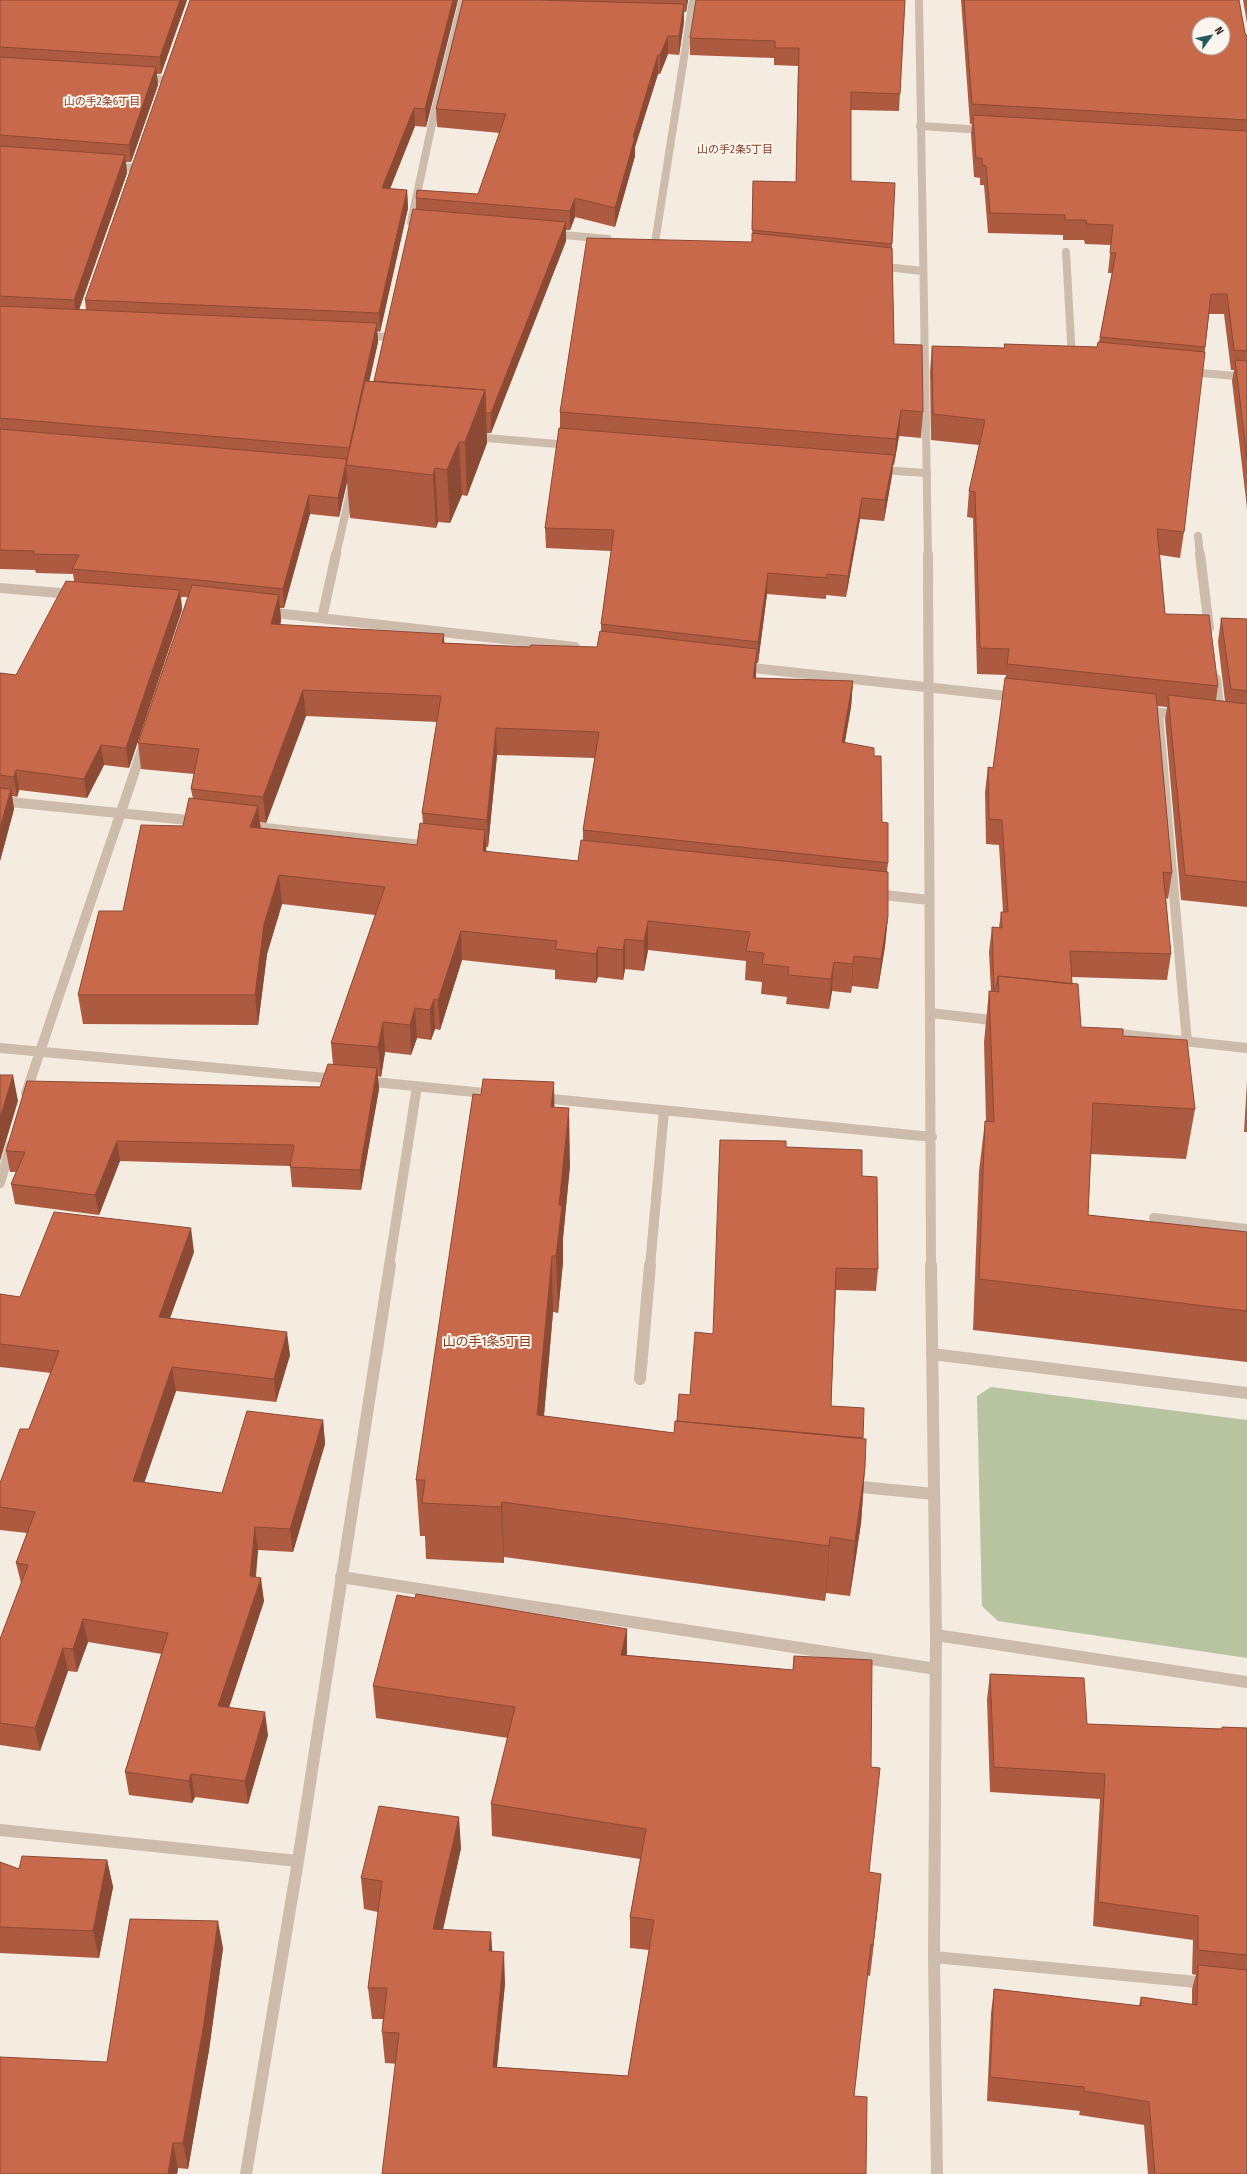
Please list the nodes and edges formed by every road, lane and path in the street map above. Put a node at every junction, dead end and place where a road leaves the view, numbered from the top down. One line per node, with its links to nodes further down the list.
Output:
1 (463, 0): 12 (street)
2 (693, 0): 5 (street)
3 (919, 0): 8 (street)
4 (682, 17): 5 (street)
5 (690, 17): 15 (street)
6 (134, 78): 7 (street)
7 (166, 80)
8 (920, 126): 9 (street); 18 (street)
9 (994, 130)
10 (103, 165): 11 (street)
11 (132, 175)
12 (413, 225)
13 (545, 234): 14 (street)
14 (616, 240)
15 (655, 243)
16 (1066, 252): 23 (street)
17 (867, 265): 18 (street)
18 (922, 271): 21 (street)
19 (354, 336): 20 (street)
20 (385, 337)
21 (923, 345): 22 (street); 29 (street)
22 (937, 347)
23 (1072, 360)
24 (1184, 371): 25 (street)
25 (1247, 377)
26 (467, 436): 27 (street)
27 (578, 445)
28 (872, 469): 29 (street)
29 (928, 473): 40 (street)
30 (353, 480): 35 (street)
31 (1198, 536): 36 (street)
32 (0, 588): 33 (street)
33 (79, 594)
34 (260, 611): 35 (street)
35 (322, 618): 37 (street)
36 (1210, 636)
37 (584, 648)
38 (735, 666): 40 (street)
39 (1214, 667): 45 (street)
40 (930, 688): 41 (street); 53 (street)
41 (1027, 699)
42 (1135, 710): 43 (street)
43 (1158, 712): 44 (street); 57 (street)
44 (1190, 716)
45 (1220, 719)
46 (148, 731): 48 (street)
47 (0, 800): 48 (street)
48 (120, 813): 49 (street); 60 (street)
49 (208, 822)
50 (239, 826): 51 (street)
51 (438, 847)
52 (866, 893): 53 (street)
53 (929, 900): 54 (street)
54 (930, 1013): 55 (street); 67 (street)
55 (1014, 1023)
56 (1101, 1032): 57 (street)
57 (1187, 1042): 59 (street)
58 (0, 1048): 60 (street)
59 (1247, 1048)
60 (38, 1053): 61 (street); 64 (street)
61 (417, 1086): 62 (street); 76 (street)
62 (505, 1095)
63 (528, 1097): 65 (street)
64 (22, 1105)
65 (664, 1110): 67 (street); 72 (street)
66 (13, 1134): 68 (street)
67 (932, 1137): 71 (street)
68 (0, 1183)
69 (1154, 1218): 70 (street)
70 (1247, 1229)
71 (932, 1354): 73 (street); 75 (street)
72 (640, 1379)
73 (1247, 1393)
74 (841, 1485): 75 (street)
75 (934, 1494): 77 (street)
76 (342, 1577): 78 (street); 81 (street)
77 (936, 1635): 78 (street); 79 (street)
78 (936, 1668): 82 (street)
79 (1247, 1682)
80 (0, 1830): 81 (street)
81 (298, 1861): 84 (street)
82 (934, 1957): 83 (street); 85 (street)
83 (1224, 1985)
84 (246, 2174)
85 (937, 2174)

